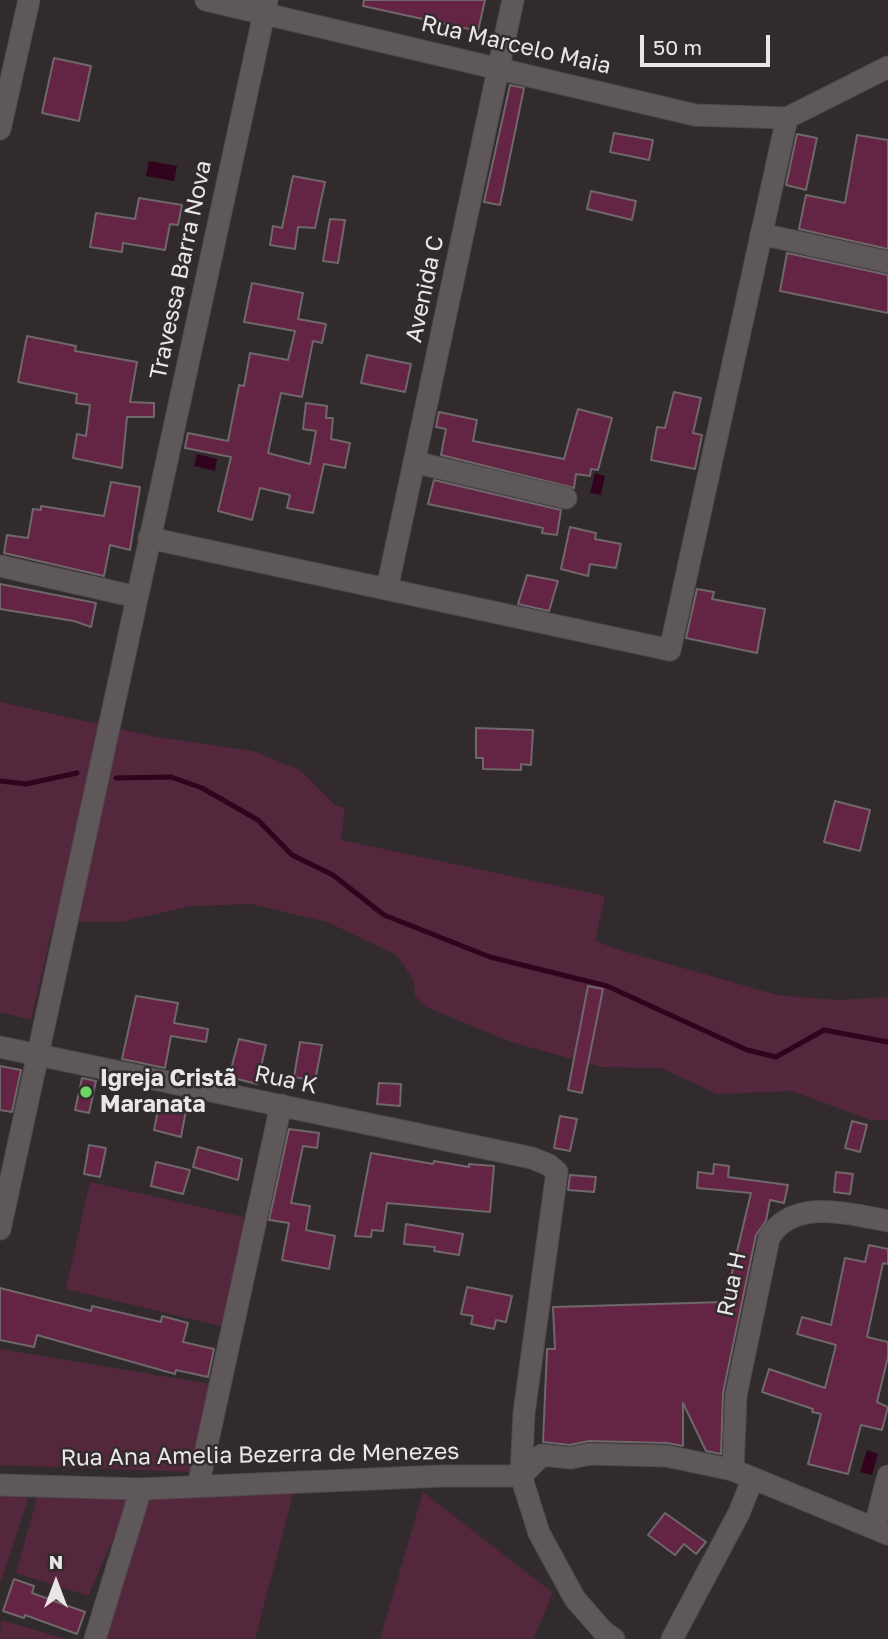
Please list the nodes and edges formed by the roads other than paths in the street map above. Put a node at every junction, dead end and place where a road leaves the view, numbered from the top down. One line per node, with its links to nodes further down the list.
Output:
1 (29, 0): 8 (street)
2 (206, 0): 4 (street, Rua Marcelo Maia)
3 (513, 0): 6 (street, Avenida C)
4 (266, 7): 6 (street, Rua Marcelo Maia); 13 (street, Travessa Barra Nova)
5 (888, 66): 7 (street, Rua Marcelo Maia)
6 (500, 67): 7 (street, Rua Marcelo Maia); 11 (street, Avenida C)
7 (786, 118): 9 (street)
8 (0, 128)
9 (761, 234): 10 (street); 15 (street)
10 (888, 262)
11 (414, 462): 12 (street); 15 (street, Avenida C)
12 (566, 498)
13 (149, 538): 15 (street); 16 (street, Travessa Barra Nova)
14 (0, 566): 16 (street)
15 (387, 589)
16 (137, 597): 18 (street, Travessa Barra Nova)
17 (0, 1047): 18 (street, Rua K)
18 (39, 1056): 19 (street, Rua K); 21 (street, Travessa Barra Nova)
19 (281, 1105): 23 (street, Rua K); 27 (street)
20 (888, 1221): 22 (street, Rua H)
21 (0, 1229)
22 (733, 1470): 23 (street); 25 (street)
23 (521, 1476): 27 (street, Rua Ana Amelia Bezerra de Menezes); 31 (street)
24 (888, 1476): 29 (street)
25 (753, 1479): 29 (street); 32 (street)
26 (0, 1485): 28 (street, Rua Ana Amelia Bezerra de Menezes)
27 (198, 1486): 28 (street, Rua Ana Amelia Bezerra de Menezes)
28 (141, 1489): 30 (street)
29 (881, 1530)
30 (96, 1639)
31 (614, 1639)
32 (672, 1639)

